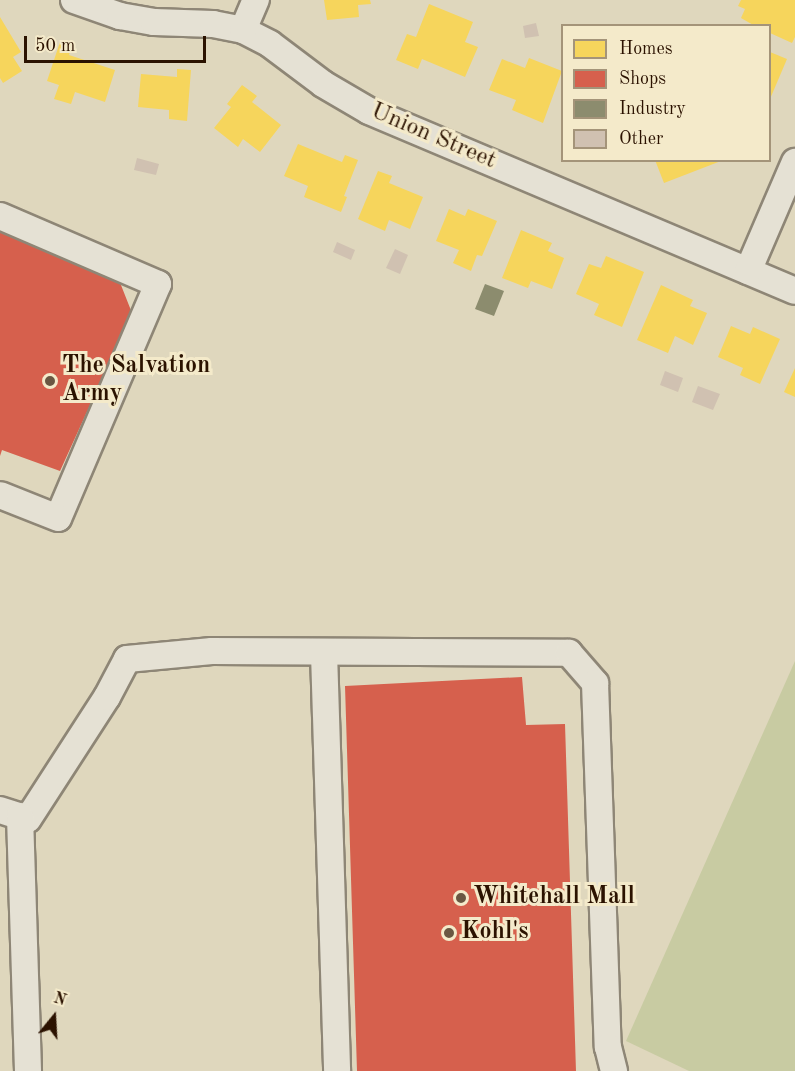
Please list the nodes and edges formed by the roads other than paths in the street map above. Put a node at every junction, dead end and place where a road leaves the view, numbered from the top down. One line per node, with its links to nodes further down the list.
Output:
1 (74, 0): 3 (street, Union Street)
2 (256, 0): 3 (street)
3 (243, 30): 6 (street, Union Street)
4 (795, 162): 6 (street)
5 (0, 216): 8 (street)
6 (748, 271): 7 (street, Union Street)
7 (795, 291)
8 (0, 495)
9 (324, 653): 10 (street); 12 (street); 13 (street)
10 (10, 813): 11 (street)
11 (28, 1071)
12 (337, 1071)
13 (614, 1071)

